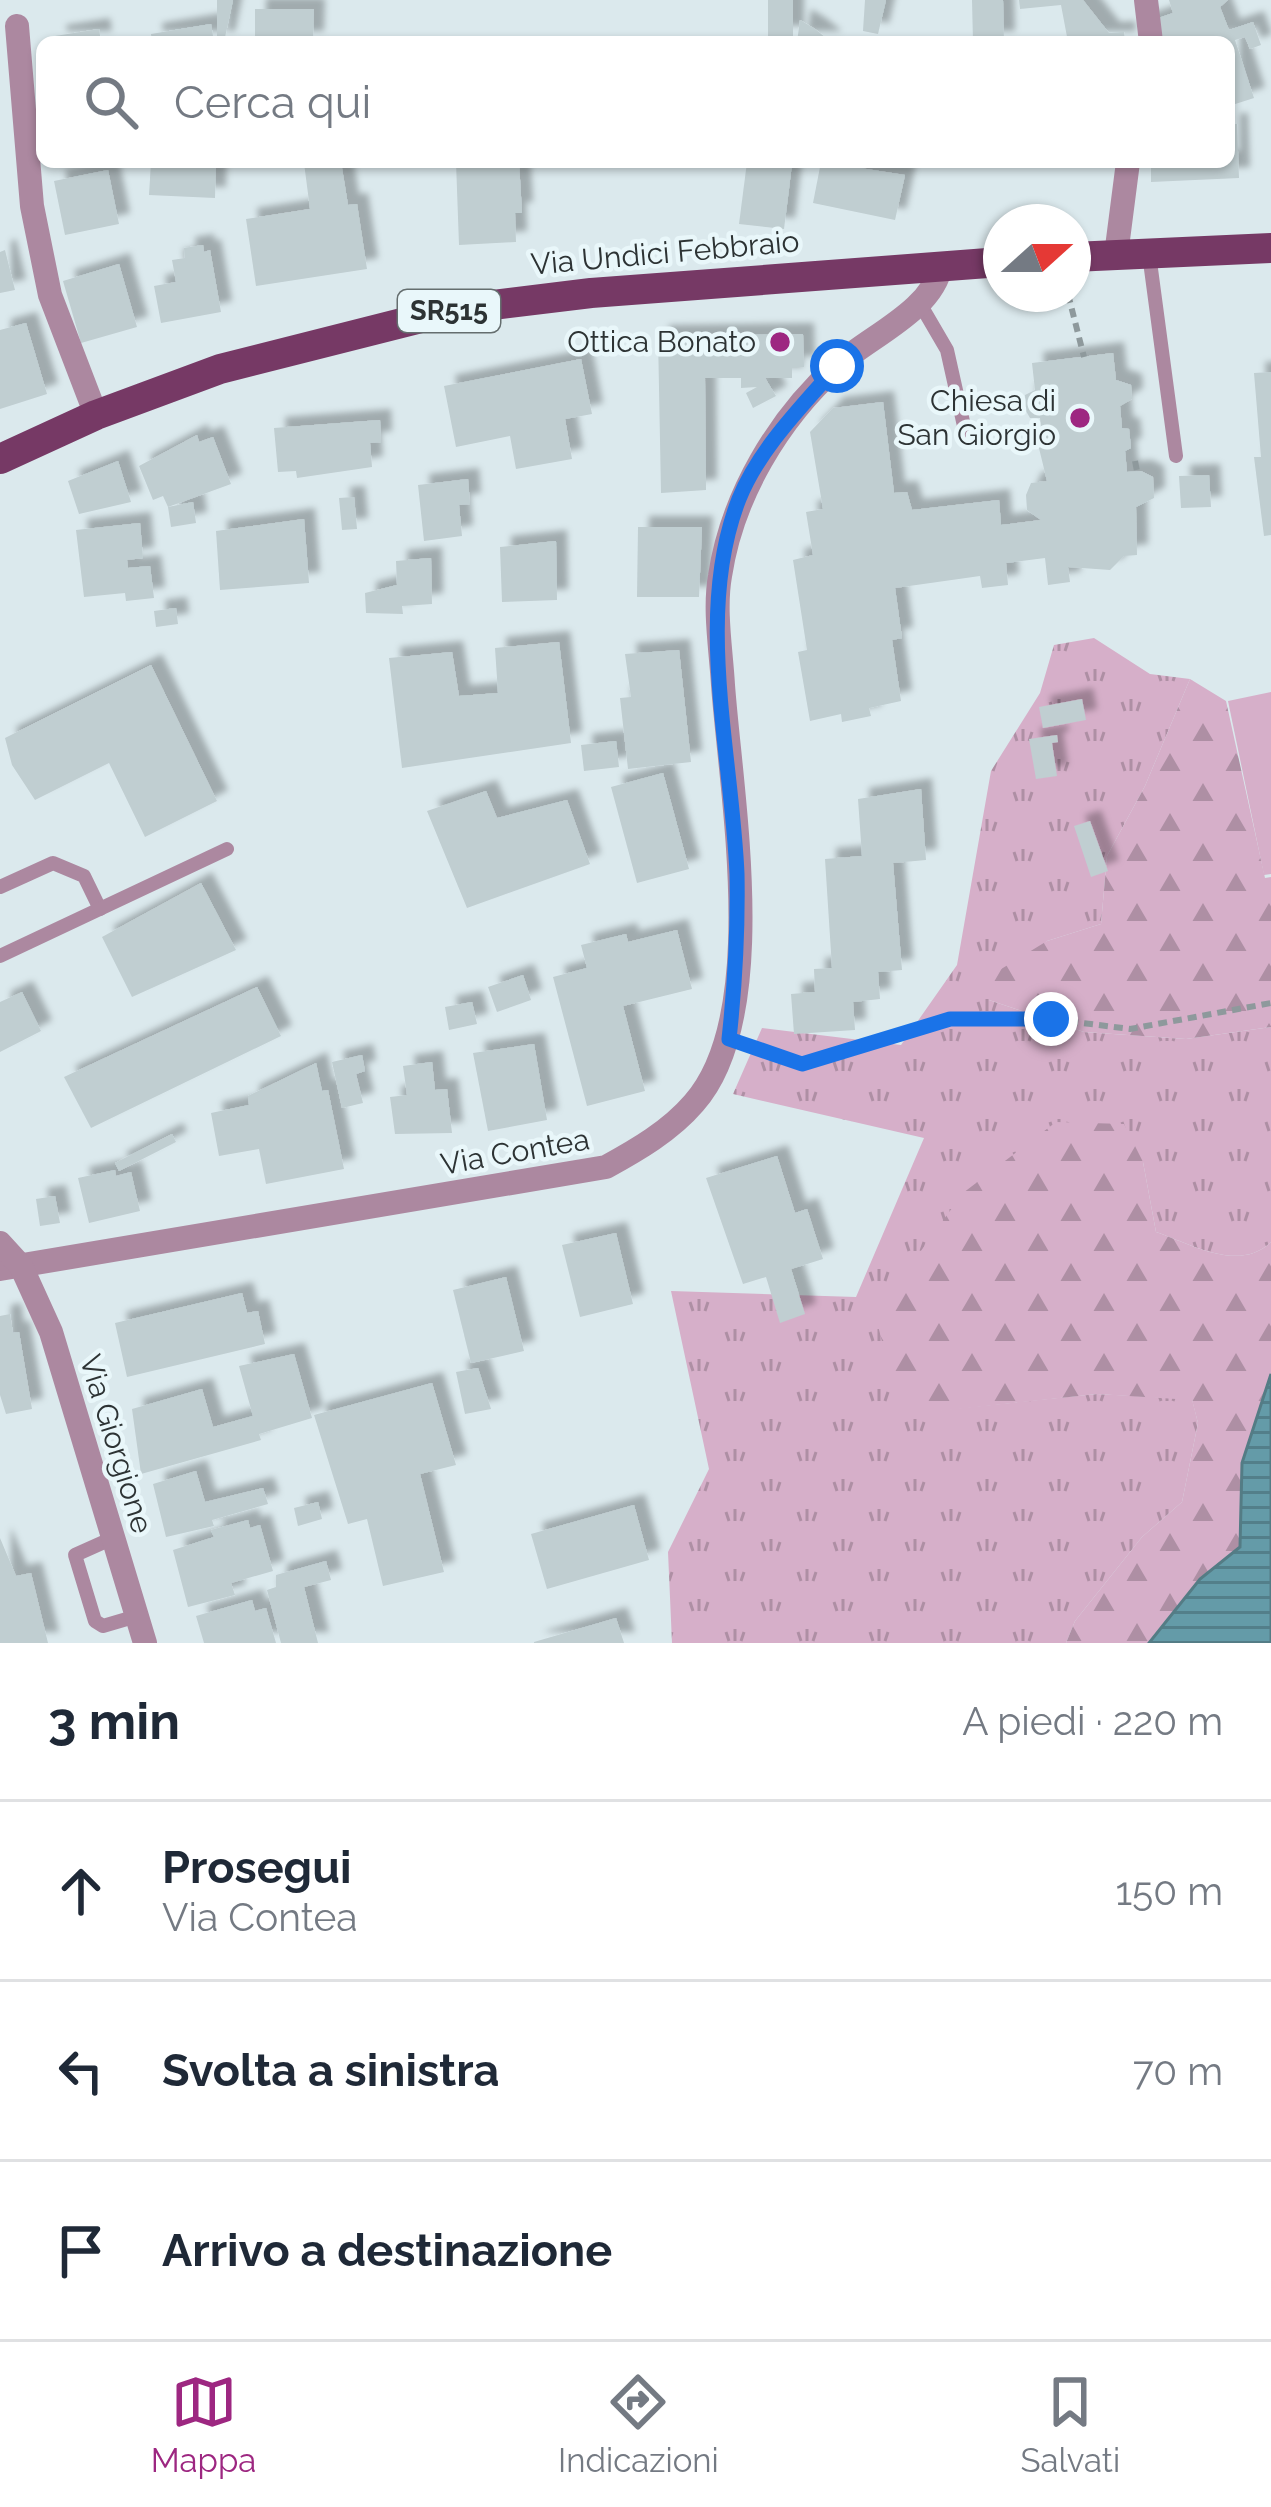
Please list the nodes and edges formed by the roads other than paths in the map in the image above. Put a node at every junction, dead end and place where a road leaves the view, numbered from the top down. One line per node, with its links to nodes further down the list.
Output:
1 (1146, 0): 3 (street)
2 (17, 26): 12 (street)
3 (1150, 36)
4 (1127, 168): 7 (street)
5 (1271, 248): 6 (main road)
6 (1149, 254): 7 (main road); 14 (lane)
7 (1116, 255): 8 (main road)
8 (1091, 256)
9 (983, 263): 10 (main road, Via Undici Febbraio / SR515)
10 (931, 266): 11 (street); 12 (main road, Via Undici Febbraio / SR515)
11 (919, 302): 13 (lane); 21 (street, Via Contea)
12 (96, 415): 15 (main road, Via Undici Febbraio / SR515)
13 (966, 434)
14 (1177, 456)
15 (0, 460)
16 (227, 849): 18 (lane)
17 (0, 887): 18 (lane)
18 (100, 909): 19 (lane)
19 (0, 956)
20 (0, 1243): 21 (street, Via Giorgione)
21 (10, 1268): 22 (street, Via Giorgione)
22 (113, 1538): 23 (street, Via Giorgione); 23 (lane)
23 (137, 1616): 24 (street, Via Giorgione)
24 (145, 1643)

